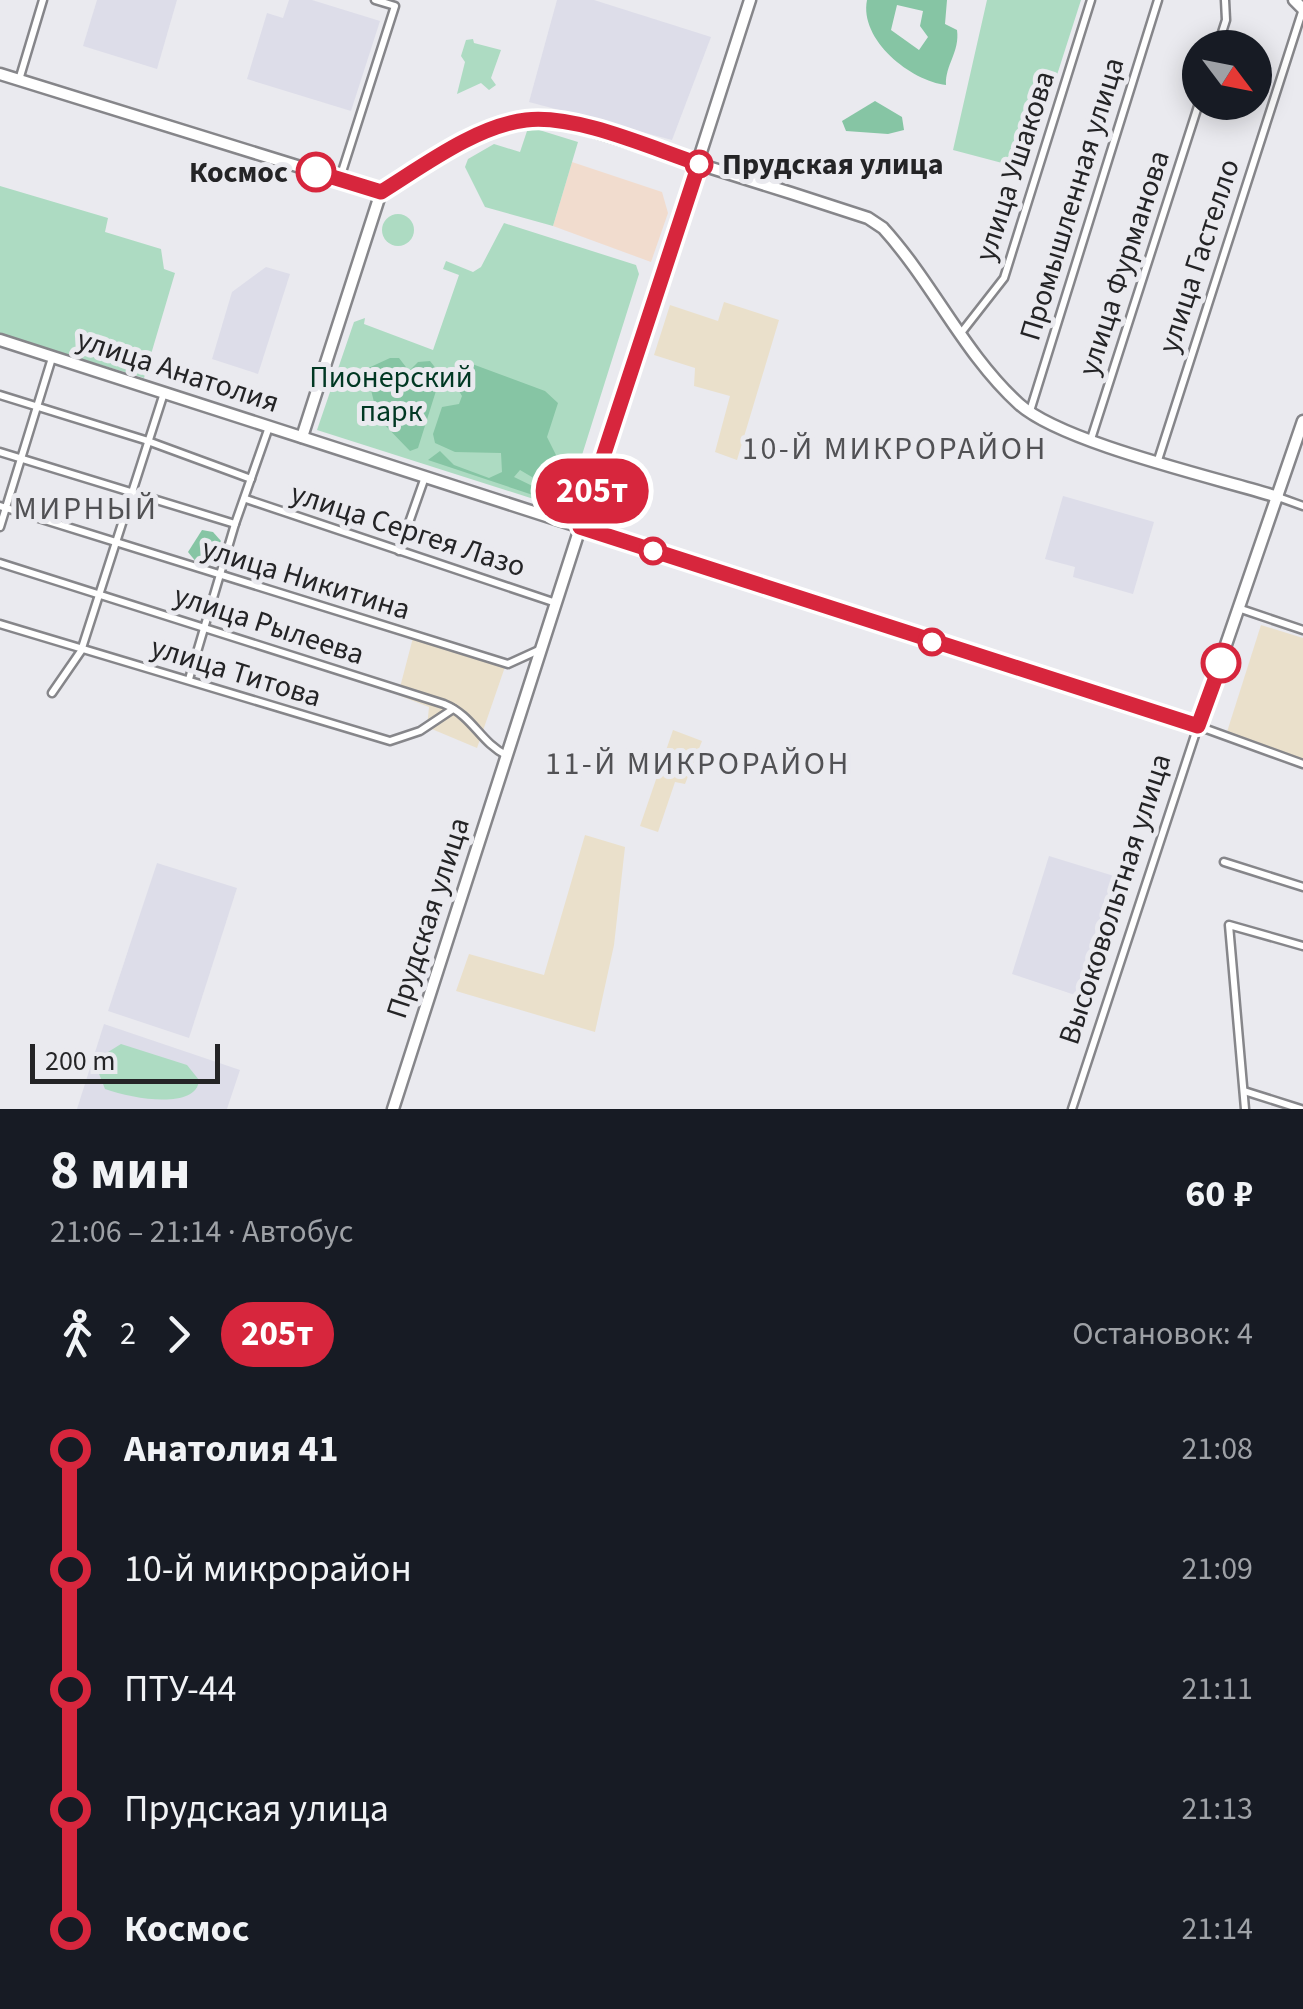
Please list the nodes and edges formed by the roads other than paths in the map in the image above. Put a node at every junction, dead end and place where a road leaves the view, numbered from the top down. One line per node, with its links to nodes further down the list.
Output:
1 (43, 0): 10 (street)
2 (375, 0): 13 (street)
3 (750, 0): 12 (street, Прудская улица)
4 (1091, 0): 15 (street, улица Ушакова)
5 (1158, 0): 21 (street, Промышленная улица)
6 (1225, 0): 8 (street)
7 (1299, 4): 29 (street, улица Гастелло)
8 (1223, 30)
9 (0, 74): 10 (street)
10 (19, 80): 13 (street)
11 (1194, 120): 25 (street, улица Фурманова)
12 (699, 164): 14 (street); 15 (street); 39 (street, Прудская улица)
13 (340, 180): 14 (street)
14 (381, 192): 24 (street)
15 (960, 334): 21 (street)
16 (0, 340): 17 (street, улица Анатолия)
17 (53, 357): 18 (street, улица Анатолия); 20 (street)
18 (164, 393): 23 (street, улица Анатолия); 26 (street)
19 (0, 395): 20 (street, улица Сергея Лазо)
20 (37, 407): 26 (street, улица Сергея Лазо); 28 (street)
21 (1030, 412): 25 (street)
22 (1303, 421): 33 (street, Высоковольтная улица)
23 (269, 426): 24 (street, улица Анатолия); 31 (street)
24 (302, 437): 30 (street, улица Анатолия)
25 (1091, 439): 29 (street)
26 (145, 440): 31 (street, улица Сергея Лазо); 32 (street)
27 (0, 452): 28 (street)
28 (20, 458): 32 (street); 36 (street)
29 (1158, 460): 33 (street)
30 (425, 477): 39 (street, улица Анатолия); 41 (street)
31 (251, 479): 34 (street)
32 (130, 492): 37 (street); 40 (street)
33 (1278, 498): 35 (street); 46 (street, Высоковольтная улица)
34 (246, 499): 37 (street); 41 (street, улица Сергея Лазо)
35 (1303, 506)
36 (3, 507): 38 (street); 40 (street, улица Никитина)
37 (235, 524): 43 (street)
38 (0, 527)
39 (580, 527): 45 (street, Прудская улица); 55 (street, улица Анатолия)
40 (115, 545): 43 (street, улица Никитина); 44 (street)
41 (400, 551): 45 (street, улица Сергея Лазо)
42 (0, 563): 44 (street, улица Рылеева)
43 (223, 575): 48 (street); 50 (street, улица Никитина)
44 (101, 594): 48 (street, улица Рылеева); 51 (street)
45 (556, 603): 50 (street, Прудская улица)
46 (1241, 609): 49 (street); 55 (street, Высоковольтная улица)
47 (0, 624): 51 (street, улица Титова)
48 (203, 628): 52 (street); 54 (street, улица Рылеева)
49 (1303, 630)
50 (540, 649): 56 (street, Прудская улица)
51 (81, 651): 52 (street, улица Титова); 53 (street)
52 (189, 679): 54 (street, улица Титова)
53 (52, 693)
54 (454, 708): 56 (street)
55 (1198, 726): 57 (street); 63 (street, Высоковольтная улица)
56 (506, 756): 62 (street, Прудская улица)
57 (1303, 764)
58 (1224, 862): 59 (street)
59 (1303, 887)
60 (1303, 946): 61 (street)
61 (1244, 1091): 64 (street); 65 (street)
62 (393, 1109)
63 (1072, 1109)
64 (1245, 1109)
65 (1301, 1109)

